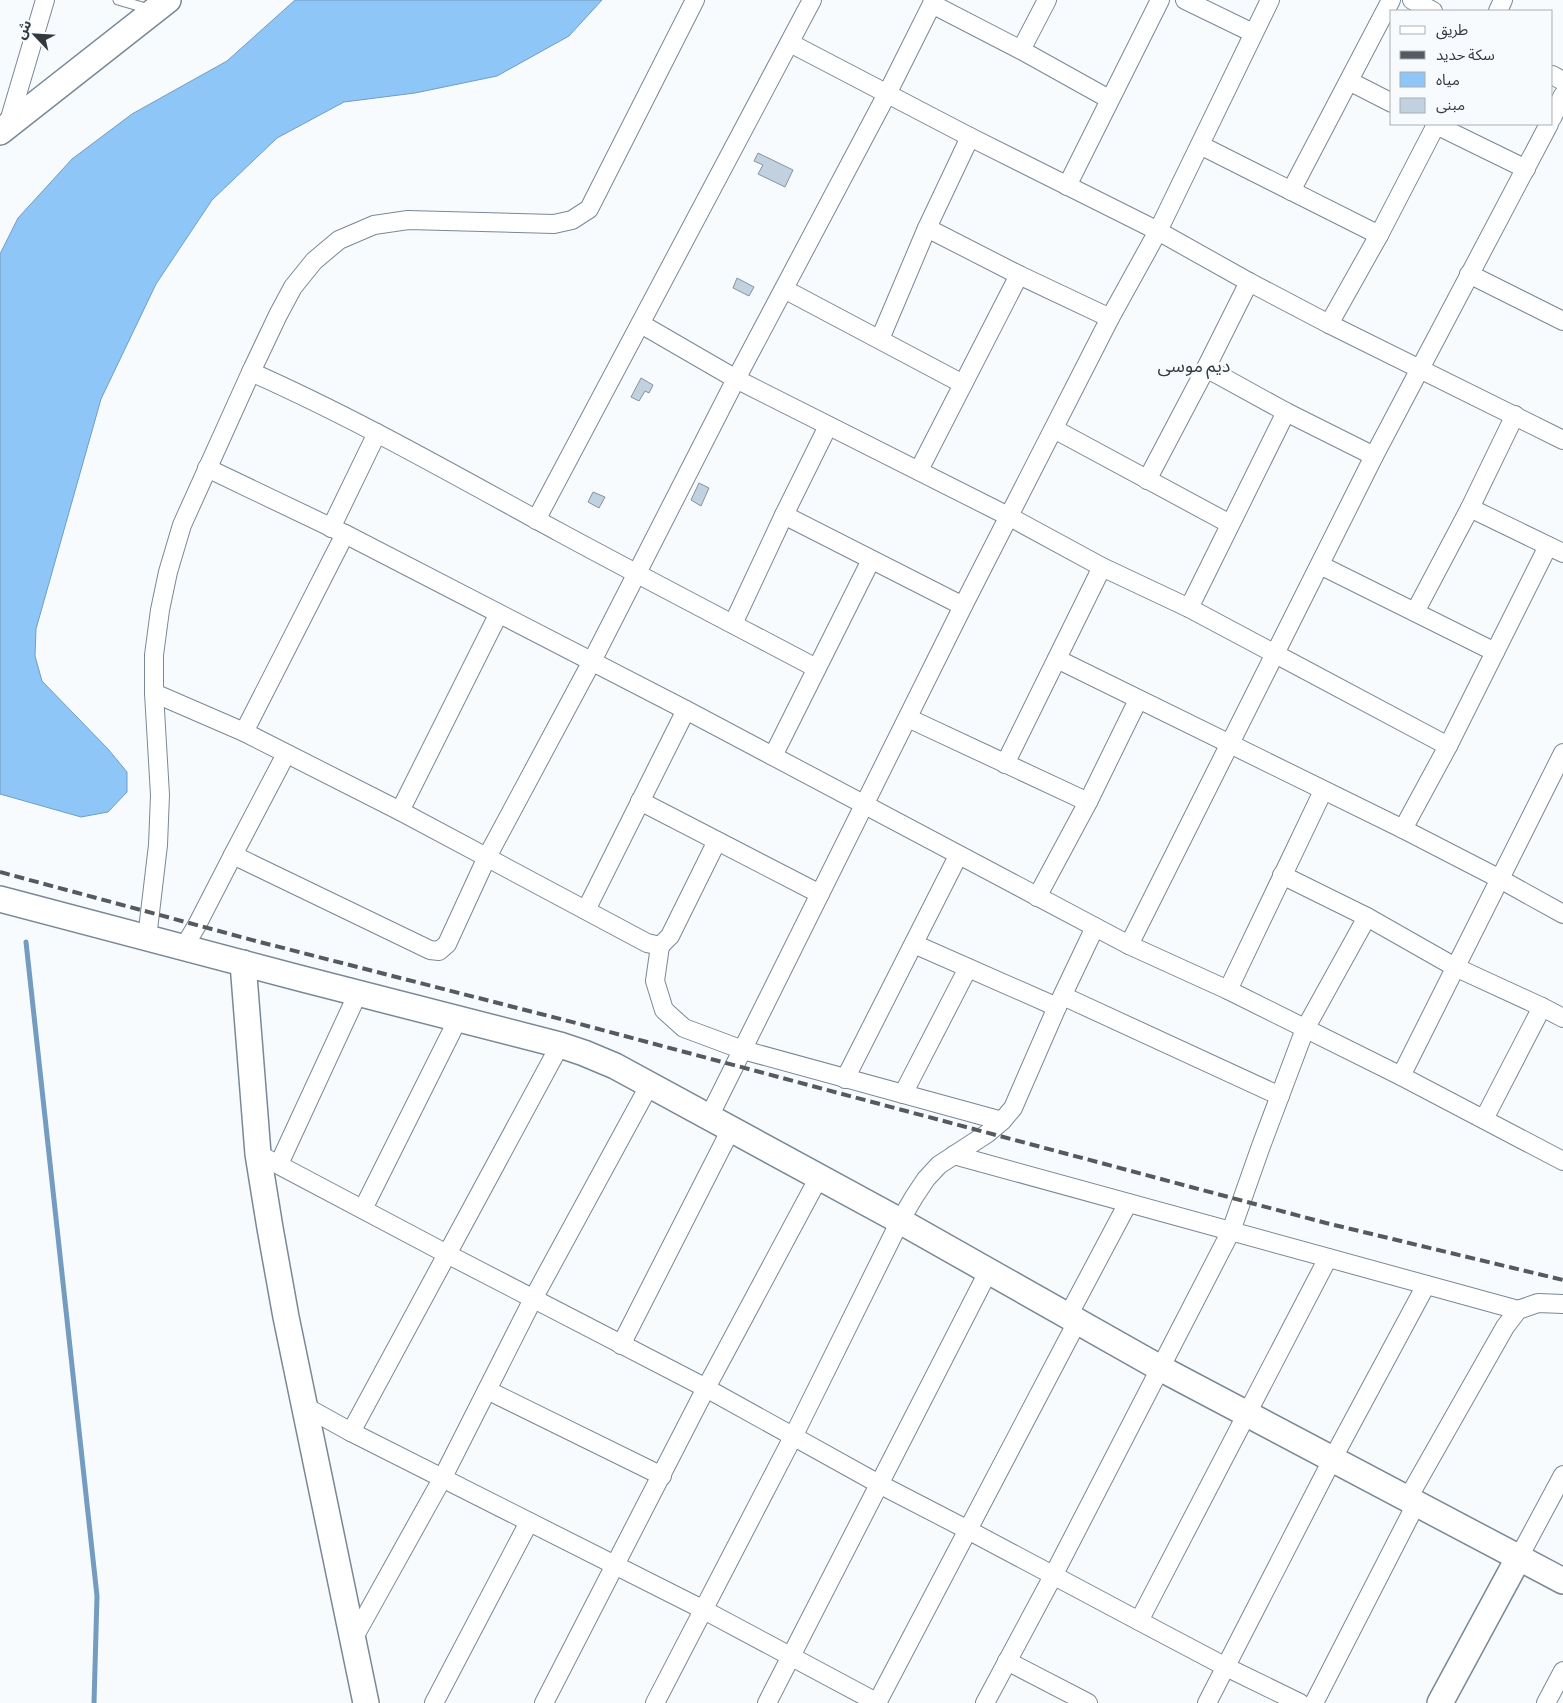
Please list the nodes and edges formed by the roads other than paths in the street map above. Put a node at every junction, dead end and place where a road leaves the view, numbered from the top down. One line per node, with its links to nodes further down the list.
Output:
1 (45, 0): 26 (street)
2 (118, 0): 12 (lane)
3 (695, 0): 46 (street)
4 (812, 0): 15 (street)
5 (1047, 0): 16 (street)
6 (1160, 0): 20 (street)
7 (1185, 0): 14 (street)
8 (1270, 0): 14 (street)
9 (1391, 0): 17 (street)
10 (1412, 0): 13 (street)
11 (933, 2): 16 (street); 18 (street)
12 (164, 3): 26 (main road)
13 (1431, 10)
14 (1253, 33): 28 (street)
15 (790, 43): 18 (street); 41 (street)
16 (1021, 50): 20 (street)
17 (1349, 81): 21 (street); 31 (street)
18 (887, 94): 27 (street); 38 (street)
19 (1563, 95): 22 (street)
20 (1109, 99): 30 (street)
21 (1390, 102)
22 (1553, 116)
23 (1434, 125): 34 (street)
24 (1437, 125): 29 (street)
25 (1548, 125): 29 (street)
26 (4, 128)
27 (970, 137): 30 (street); 32 (street)
28 (1200, 145): 31 (street); 33 (street)
29 (1526, 169): 35 (street)
30 (1067, 186): 33 (street)
31 (1291, 191): 34 (street)
32 (927, 228): 36 (street); 43 (street)
33 (1158, 230): 37 (street); 39 (street)
34 (1379, 234): 42 (street)
35 (1469, 274): 40 (street); 45 (street)
36 (1019, 276): 39 (street); 48 (street)
37 (1249, 282): 42 (street); 44 (street)
38 (784, 289): 43 (street); 47 (street)
39 (1110, 318): 52 (street)
40 (1563, 321)
41 (641, 324): 47 (street); 62 (street)
42 (1329, 324): 45 (street)
43 (880, 340): 48 (street)
44 (1206, 368): 49 (street); 58 (street)
45 (1421, 368): 50 (street); 55 (street)
46 (251, 372): 53 (street); 56 (street)
47 (736, 379): 51 (street); 69 (street)
48 (964, 384): 57 (street)
49 (1286, 412): 55 (street); 63 (street)
50 (1515, 415): 54 (street); 59 (street)
51 (828, 426): 57 (street); 60 (street)
52 (1054, 429): 58 (street); 61 (street)
53 (377, 433): 62 (street); 64 (street)
54 (1563, 440)
55 (1374, 456): 67 (street)
56 (207, 468): 64 (street); 80 (street)
57 (919, 470): 61 (street)
58 (1147, 480): 63 (street)
59 (1470, 508): 65 (street); 72 (street)
60 (784, 515): 66 (street); 74 (street)
61 (1010, 517): 68 (street); 70 (street)
62 (536, 520): 69 (street)
63 (1230, 524): 71 (street)
64 (338, 531): 73 (street); 84 (street)
65 (1556, 550): 75 (street)
66 (870, 560): 70 (street); 79 (street)
67 (1320, 565): 72 (street); 76 (street)
68 (1102, 567): 71 (street); 77 (street)
69 (636, 574): 74 (street); 78 (street)
70 (963, 606): 83 (street)
71 (1189, 608): 76 (street)
72 (1415, 612): 75 (street)
73 (498, 615): 78 (street); 95 (street)
74 (733, 624): 79 (street)
75 (1496, 652): 86 (street)
76 (1276, 654): 85 (street); 86 (street)
77 (1057, 659): 81 (street); 90 (street)
78 (591, 662): 82 (street); 100 (street)
79 (816, 668): 89 (street)
80 (154, 693): 84 (street); 110 (street)
81 (1138, 700): 85 (street); 93 (street)
82 (686, 710): 89 (street); 92 (street)
83 (908, 718): 90 (street); 94 (street)
84 (244, 732): 88 (street)
85 (1229, 745): 91 (street); 112 (street)
86 (1448, 746): 96 (street)
87 (1563, 753): 102 (street)
88 (286, 754): 95 (street); 98 (street)
89 (773, 756): 94 (street)
90 (1005, 764): 93 (street)
91 (1323, 791): 96 (street); 101 (street)
92 (640, 801): 97 (street); 106 (street)
93 (1088, 802): 104 (street)
94 (864, 805): 99 (street); 103 (street)
95 (400, 811): 100 (street)
96 (1403, 830): 102 (street)
97 (717, 841): 103 (street); 113 (street)
98 (234, 855): 100 (street); 114 (street)
99 (958, 856): 104 (street); 111 (street)
100 (488, 857): 106 (street)
101 (1282, 875): 108 (street); 118 (street)
102 (1500, 879): 107 (street); 117 (street)
103 (820, 894): 126 (street)
104 (1037, 897): 109 (street)
105 (0, 899): 110 (main road)
106 (586, 910): 113 (street)
107 (1563, 914)
108 (1367, 917): 117 (street); 124 (street)
109 (1095, 927): 112 (street); 120 (street)
110 (147, 938): 114 (main road)
111 (914, 944): 116 (street); 128 (street)
112 (1129, 945): 118 (street)
113 (660, 946): 126 (street)
114 (184, 948): 115 (main road)
115 (243, 963): 119 (main road); 137 (main road)
116 (968, 968): 120 (street); 130 (street)
117 (1455, 968): 121 (street); 127 (street)
118 (1228, 990): 124 (street)
119 (358, 993): 123 (main road); 137 (street)
120 (1060, 1001): 131 (street); 134 (street)
121 (1542, 1007): 122 (street); 133 (street)
122 (1563, 1018)
123 (458, 1019): 125 (main road); 141 (street)
124 (1305, 1029): 127 (street); 131 (street)
125 (560, 1045): 129 (main road); 144 (street)
126 (743, 1050): 128 (street); 132 (street)
127 (1401, 1076): 133 (street)
128 (845, 1079): 130 (street)
129 (650, 1084): 132 (main road); 148 (street)
130 (903, 1094): 134 (street)
131 (1280, 1096): 143 (street)
132 (710, 1117): 135 (main road)
133 (1484, 1120): 138 (street)
134 (1002, 1121): 136 (street)
135 (732, 1129): 139 (main road); 152 (street)
136 (954, 1155): 140 (street); 142 (street)
137 (268, 1159): 141 (street); 156 (main road)
138 (1563, 1161)
139 (819, 1177): 142 (main road); 154 (street)
140 (1128, 1203): 143 (street); 151 (street)
141 (363, 1208): 144 (street)
142 (900, 1221): 146 (main road); 159 (street)
143 (1231, 1231): 145 (street); 153 (street)
144 (447, 1254): 148 (street); 158 (street)
145 (1328, 1258): 147 (street); 157 (street)
146 (988, 1272): 151 (main road); 164 (street)
147 (1426, 1285): 150 (street); 160 (street)
148 (534, 1299): 152 (street); 155 (street)
149 (1563, 1304): 150 (street)
150 (1518, 1310): 165 (street)
151 (1073, 1319): 153 (main road); 167 (street)
152 (622, 1345): 154 (street)
153 (1160, 1368): 157 (main road); 170 (street)
154 (706, 1388): 159 (street); 162 (street)
155 (487, 1390): 162 (street); 163 (street)
156 (304, 1406): 158 (street); 174 (main road)
157 (1247, 1414): 160 (main road); 173 (street)
158 (352, 1432): 163 (street)
159 (793, 1436): 164 (street); 172 (street)
160 (1332, 1458): 165 (main road); 177 (street)
161 (1563, 1475): 168 (street)
162 (662, 1476): 169 (street)
163 (442, 1479): 166 (street); 174 (street)
164 (879, 1484): 167 (street); 175 (street)
165 (1412, 1500): 168 (main road); 189 (street)
166 (529, 1522): 169 (street); 180 (street)
167 (968, 1530): 170 (street); 184 (street)
168 (1519, 1557): 171 (main road); 190 (main road)
169 (616, 1565): 172 (street); 181 (street)
170 (1053, 1576): 173 (street); 176 (street)
171 (1563, 1581)
172 (704, 1610): 175 (street); 182 (street)
173 (1139, 1622): 177 (street)
174 (353, 1639): 179 (main road)
175 (792, 1656): 183 (street); 184 (street)
176 (1007, 1661): 185 (street); 186 (street)
177 (1226, 1667): 187 (street); 188 (street)
178 (1563, 1670): 191 (street)
179 (366, 1703)
180 (434, 1703)
181 (544, 1703)
182 (655, 1703)
183 (767, 1703)
184 (878, 1703)
185 (985, 1703)
186 (1088, 1703)
187 (1207, 1703)
188 (1300, 1703)
189 (1314, 1703)
190 (1440, 1703)
191 (1546, 1703)

